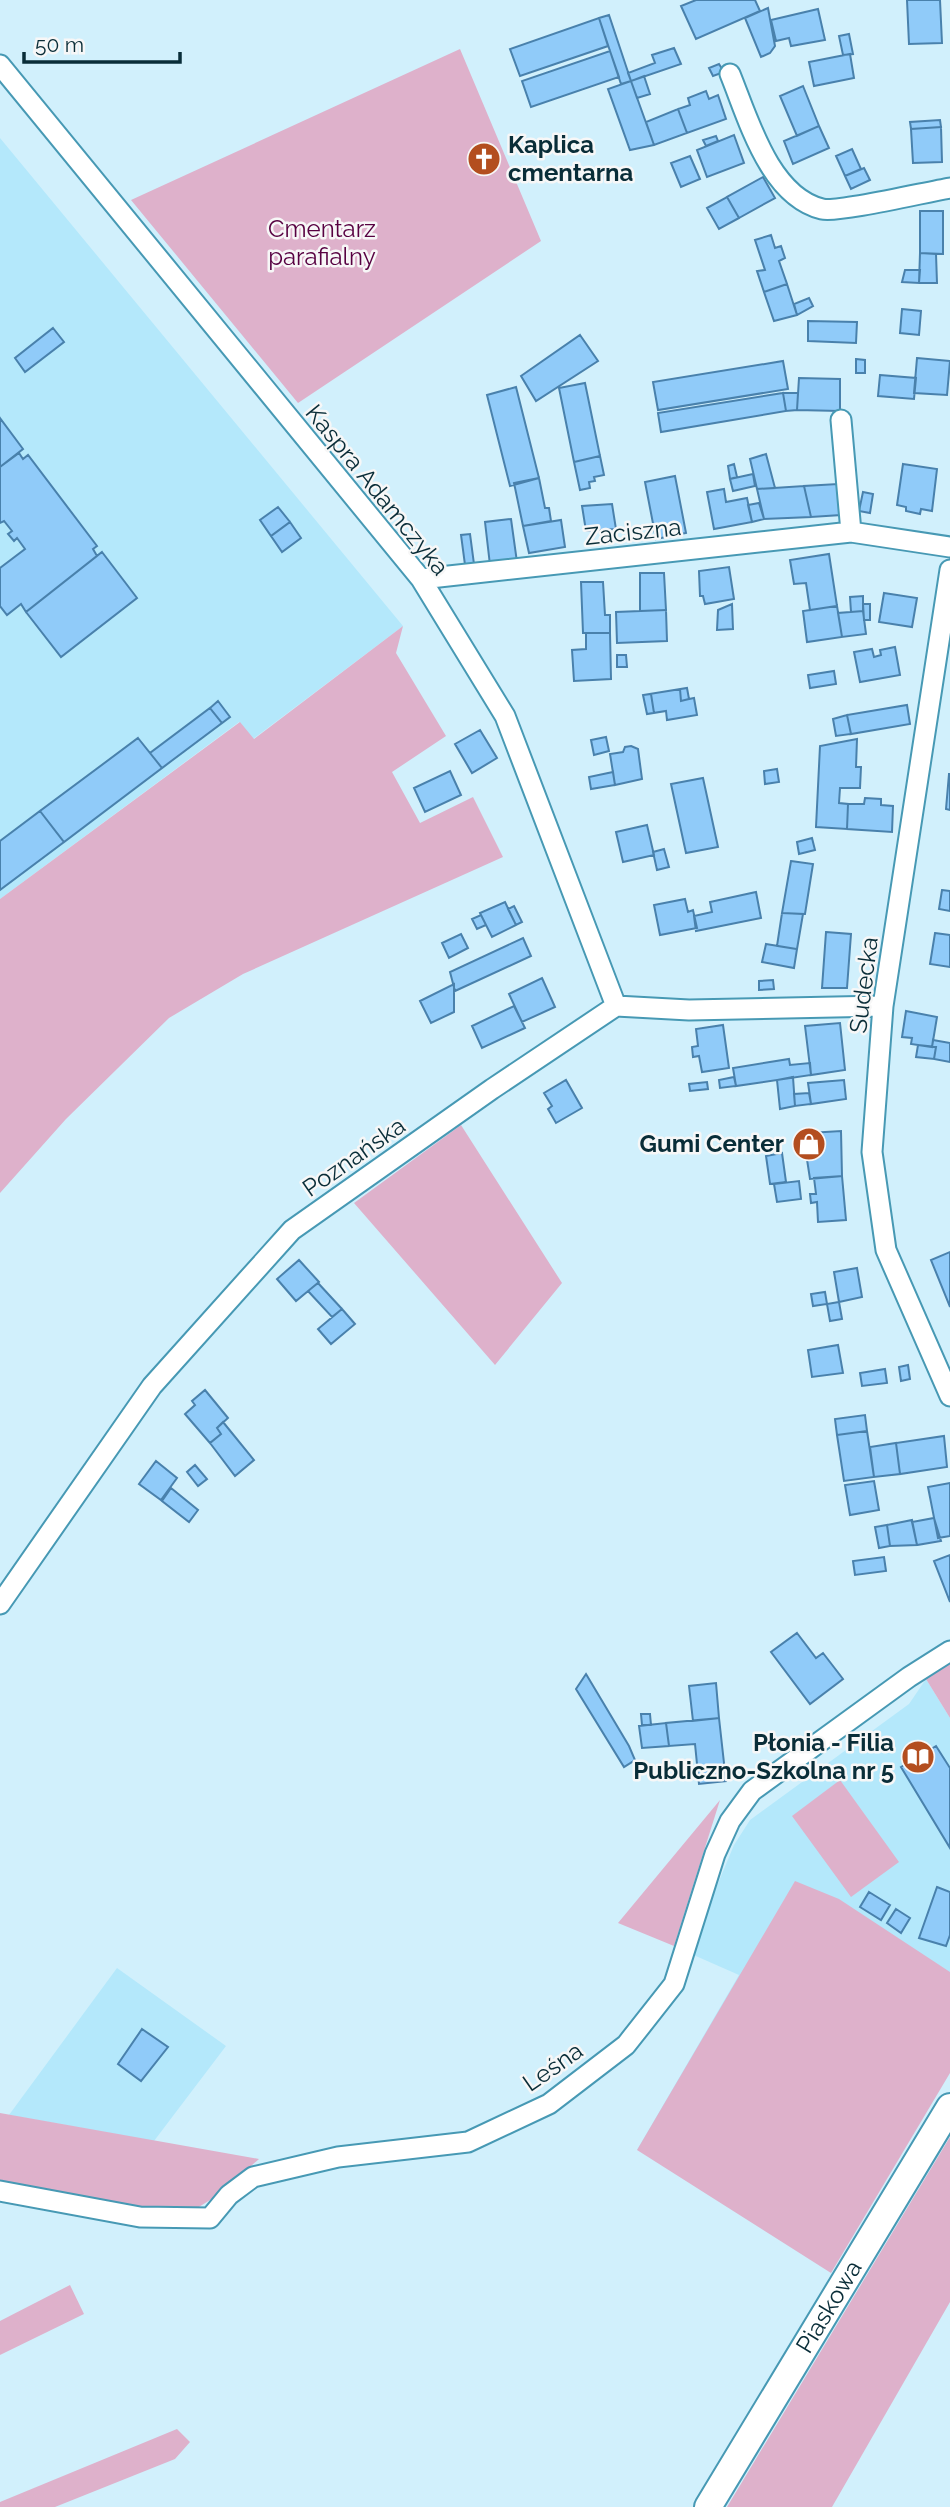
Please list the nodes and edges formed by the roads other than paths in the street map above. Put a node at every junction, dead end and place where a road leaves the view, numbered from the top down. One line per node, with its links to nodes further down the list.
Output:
1 (0, 65): 8 (street, Kaspra Adamczyka)
2 (730, 74): 3 (street)
3 (950, 188)
4 (841, 420): 5 (street)
5 (851, 532): 6 (street, Zaciszna); 8 (street, Zaciszna)
6 (950, 547)
7 (950, 570): 9 (street, Sudecka)
8 (421, 579): 10 (street, Kaspra Adamczyka)
9 (942, 694): 11 (street, Sudecka)
10 (616, 1006): 11 (street); 13 (street, Poznańska)
11 (883, 1006): 12 (street, Sudecka)
12 (950, 1396)
13 (0, 1604)
14 (950, 1651): 16 (street, Leśna)
15 (950, 2107): 17 (main road, Piaskowa)
16 (0, 2191)
17 (708, 2507)

